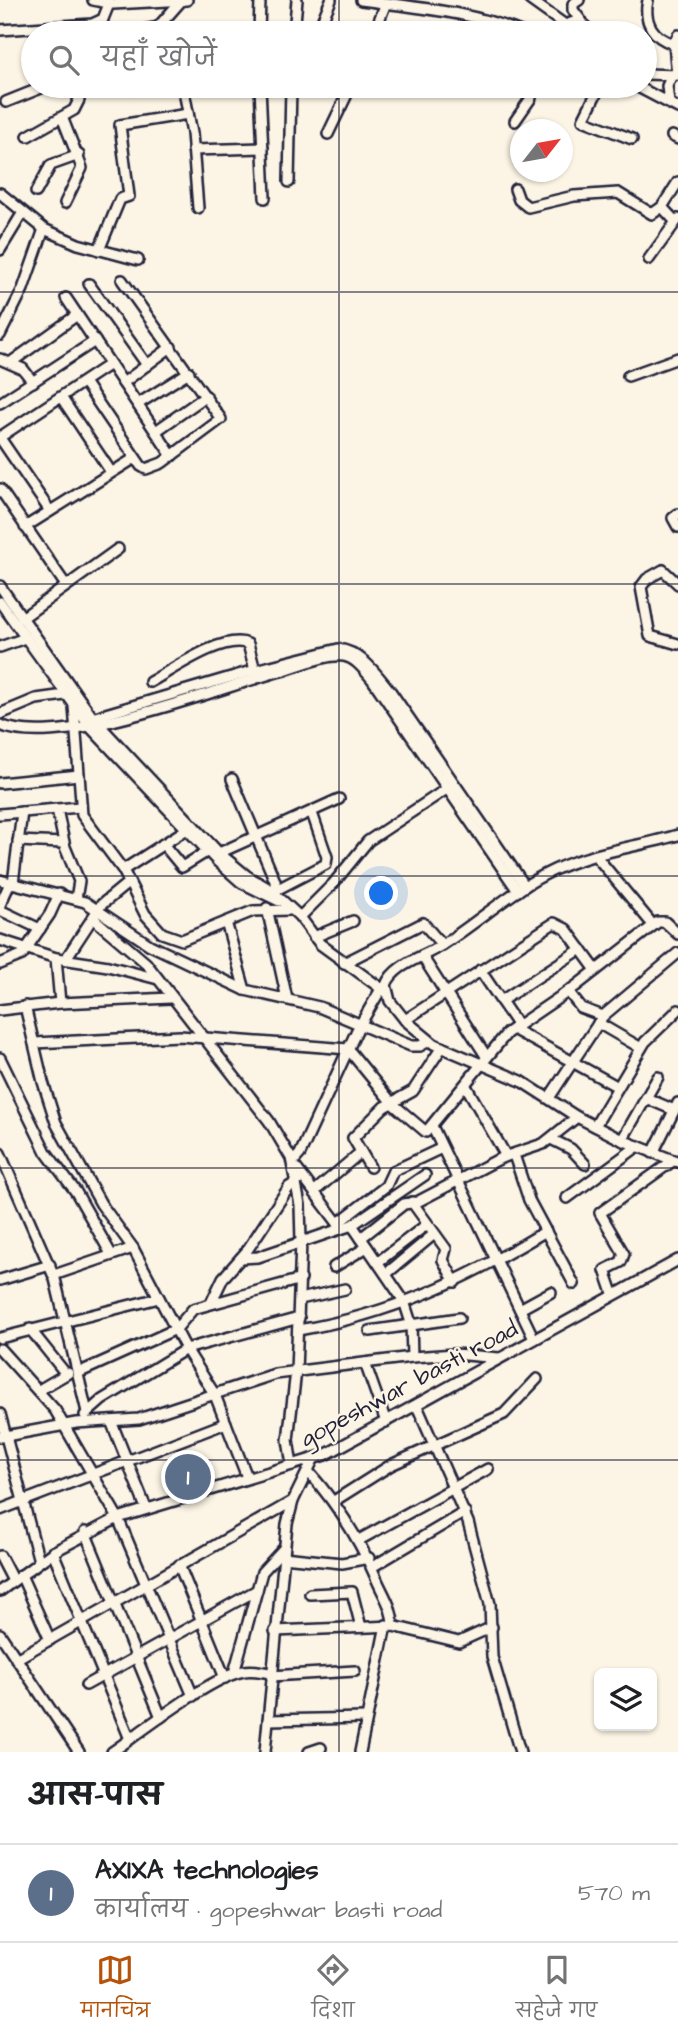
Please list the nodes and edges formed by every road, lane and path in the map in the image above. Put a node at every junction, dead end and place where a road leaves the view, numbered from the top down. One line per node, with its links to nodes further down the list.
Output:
1 (93, 0): 11 (street)
2 (260, 0): 16 (street)
3 (297, 0): 17 (street)
4 (331, 0): 18 (street)
5 (361, 0): 10 (street)
6 (530, 0): 21 (street)
7 (648, 0): 23 (street)
8 (184, 1): 11 (street); 15 (street)
9 (573, 2): 13 (street)
10 (386, 3): 12 (street); 19 (street)
11 (109, 4): 14 (street)
12 (440, 4): 20 (street)
13 (580, 20): 22 (street)
14 (101, 21)
15 (165, 21)
16 (259, 21)
17 (295, 21)
18 (322, 21)
19 (379, 21)
20 (492, 21)
21 (559, 21)
22 (577, 21)
23 (648, 21)
24 (21, 29): 25 (street)
25 (0, 30)
26 (657, 35): 27 (street)
27 (676, 39): 28 (street)
28 (676, 72): 29 (street); 40 (street)
29 (657, 73)
30 (21, 96): 39 (street)
31 (657, 97): 40 (street)
32 (77, 98): 42 (street)
33 (185, 98): 41 (street)
34 (261, 98): 47 (street)
35 (291, 98): 51 (street)
36 (345, 98): 44 (street)
37 (530, 98): 43 (street)
38 (594, 98): 46 (street)
39 (6, 102)
40 (673, 106)
41 (188, 114): 48 (street); 64 (street)
42 (62, 117): 45 (street); 49 (street)
43 (516, 119)
44 (328, 134)
45 (28, 136)
46 (632, 139)
47 (263, 148): 48 (street); 55 (street)
48 (193, 150): 59 (street)
49 (79, 155): 54 (street); 56 (street)
50 (678, 181): 58 (street)
51 (289, 182)
52 (515, 189): 58 (street)
53 (0, 192): 57 (street)
54 (36, 192)
55 (265, 198)
56 (65, 203)
57 (4, 204): 60 (street)
58 (662, 207): 61 (street)
59 (198, 208)
60 (22, 214): 62 (street); 63 (street)
61 (677, 220): 65 (street)
62 (44, 229): 64 (street); 71 (street)
63 (0, 250)
64 (99, 250): 66 (street)
65 (649, 259)
66 (138, 260)
67 (122, 280): 73 (street)
68 (89, 284): 78 (street)
69 (66, 299): 70 (street)
70 (77, 315): 72 (street); 76 (street)
71 (0, 335)
72 (95, 341): 77 (street); 81 (street)
73 (171, 347): 78 (street); 79 (street)
74 (678, 358): 80 (street)
75 (0, 359): 76 (street)
76 (10, 363): 81 (street)
77 (110, 364): 82 (street); 83 (street)
78 (146, 365): 83 (street)
79 (189, 372): 84 (street); 87 (street)
80 (628, 376)
81 (33, 382): 86 (street)
82 (84, 382): 85 (street); 91 (street)
83 (123, 383): 87 (street)
84 (206, 396): 88 (street); 90 (street)
85 (61, 397): 89 (street); 92 (street)
86 (0, 403)
87 (138, 404): 88 (street)
88 (156, 431): 90 (street)
89 (0, 438): 94 (street)
90 (172, 456): 91 (street)
91 (135, 457): 92 (street)
92 (111, 472): 94 (street)
93 (0, 489): 96 (street)
94 (50, 511): 96 (street)
95 (678, 514): 97 (street)
96 (25, 527): 99 (street)
97 (678, 527)
98 (118, 549): 99 (street)
99 (65, 584): 103 (street)
100 (678, 584): 105 (street)
101 (0, 586): 103 (street)
102 (0, 602): 104 (street)
103 (22, 618): 112 (street)
104 (25, 638): 106 (street); 109 (street)
105 (678, 644)
106 (0, 647)
107 (255, 670): 108 (street); 112 (street); 137 (street)
108 (150, 682)
109 (65, 695): 110 (street); 111 (street)
110 (74, 706): 112 (street); 114 (street)
111 (0, 714)
112 (92, 723): 114 (street); 118 (street); 125 (street); 132 (street)
113 (0, 725): 114 (street)
114 (74, 729): 115 (street)
115 (79, 775): 117 (street); 120 (street)
116 (232, 779): 127 (street)
117 (0, 783)
118 (449, 788): 137 (street); 145 (street)
119 (339, 799): 123 (street)
120 (80, 807): 121 (street); 134 (street)
121 (57, 809): 122 (street); 129 (street)
122 (22, 812): 124 (street); 128 (street)
123 (312, 813): 127 (street); 139 (street)
124 (0, 814)
125 (187, 829): 130 (street); 131 (street)
126 (678, 835): 133 (street)
127 (257, 837): 132 (street); 139 (street)
128 (18, 841): 129 (street); 135 (street)
129 (63, 843): 140 (street)
130 (163, 844): 131 (street); 134 (street)
131 (208, 851): 139 (street)
132 (219, 853): 139 (street)
133 (596, 856): 137 (street); 148 (street)
134 (123, 870): 136 (street)
135 (8, 882): 138 (street); 141 (street)
136 (129, 882): 144 (street); 147 (street)
137 (521, 889): 153 (street)
138 (58, 894): 140 (street); 149 (street)
139 (278, 896): 143 (street)
140 (76, 900): 144 (street)
141 (0, 907): 149 (street)
142 (267, 908): 143 (street); 147 (street); 169 (street)
143 (290, 910): 145 (street)
144 (96, 914): 158 (street); 163 (street); 164 (street)
145 (300, 917): 151 (street)
146 (353, 921): 151 (street)
147 (226, 922): 164 (street)
148 (653, 925): 150 (street); 162 (street)
149 (40, 929): 154 (street)
150 (678, 934)
151 (314, 937): 159 (street)
152 (0, 940): 154 (street)
153 (442, 945): 157 (street); 159 (street)
154 (27, 947): 158 (street); 160 (street)
155 (581, 949): 161 (street); 162 (street); 170 (street)
156 (678, 953): 175 (street)
157 (422, 956): 165 (street); 167 (street)
158 (61, 959): 163 (street); 171 (street)
159 (344, 962): 165 (street)
160 (0, 964)
161 (480, 970): 167 (street); 170 (street)
162 (596, 970): 166 (street)
163 (158, 979): 168 (street)
164 (246, 990): 169 (street)
165 (384, 991): 176 (street); 177 (street)
166 (568, 992): 175 (street); 178 (street)
167 (446, 994): 176 (street); 186 (street)
168 (171, 998): 171 (street); 179 (street)
169 (287, 999): 177 (street)
170 (501, 1001): 178 (street)
171 (60, 1003): 172 (street)
172 (25, 1006): 173 (street); 181 (street)
173 (0, 1010)
174 (678, 1010): 183 (street)
175 (601, 1019): 183 (street); 187 (street)
176 (405, 1020): 180 (street)
177 (360, 1023): 180 (street); 184 (street)
178 (515, 1027): 186 (street); 187 (street)
179 (200, 1037): 181 (street); 184 (street); 208 (street)
180 (429, 1041): 182 (street)
181 (34, 1043): 224 (street)
182 (442, 1046): 186 (street); 193 (street)
183 (641, 1048): 190 (street)
184 (348, 1049): 193 (street); 208 (street)
185 (0, 1058): 225 (street)
186 (484, 1060): 189 (street); 191 (street)
187 (571, 1061): 190 (street); 191 (street)
188 (658, 1077): 192 (street)
189 (466, 1086): 196 (street); 205 (street)
190 (618, 1087): 197 (street)
191 (549, 1098): 195 (street)
192 (646, 1098): 194 (street); 199 (street)
193 (393, 1104): 196 (street); 202 (street)
194 (676, 1107): 204 (street)
195 (577, 1117): 197 (street); 198 (street)
196 (432, 1126): 201 (street)
197 (595, 1126): 199 (street)
198 (551, 1139): 205 (street); 207 (street)
199 (622, 1140): 200 (street)
200 (638, 1146): 204 (street); 214 (street)
201 (442, 1148): 211 (street); 216 (street)
202 (361, 1152): 209 (street); 213 (street)
203 (0, 1153): 231 (street)
204 (653, 1153): 206 (street)
205 (510, 1156): 211 (street); 219 (street)
206 (676, 1161): 239 (street)
207 (585, 1164)
208 (294, 1165): 212 (street); 213 (street)
209 (370, 1167)
210 (425, 1175): 217 (street)
211 (457, 1179): 215 (street); 228 (street)
212 (298, 1182): 222 (street); 226 (street)
213 (315, 1191): 216 (street)
214 (567, 1198)
215 (412, 1202): 218 (street); 221 (street)
216 (340, 1225): 217 (street); 222 (street)
217 (352, 1225): 221 (street)
218 (426, 1225): 220 (street); 229 (street)
219 (546, 1231): 228 (street); 236 (street)
220 (433, 1235): 232 (street); 235 (street)
221 (361, 1238): 223 (street)
222 (301, 1242): 226 (street); 233 (street)
223 (367, 1247): 229 (street); 230 (street)
224 (133, 1248): 225 (street); 240 (street)
225 (111, 1254): 231 (street)
226 (241, 1258): 243 (street)
227 (678, 1260): 239 (street, gopeshwar basti road)
228 (496, 1261): 235 (street); 244 (street)
229 (378, 1262): 232 (street)
230 (334, 1267)
231 (52, 1270): 234 (street); 247 (street)
232 (386, 1274): 242 (street)
233 (301, 1279): 241 (street); 243 (street)
234 (0, 1280)
235 (455, 1282): 242 (street)
236 (575, 1284)
237 (345, 1289): 241 (street)
238 (551, 1292): 244 (street)
239 (613, 1293): 254 (street, gopeshwar basti road)
240 (159, 1298): 247 (street); 250 (street)
241 (300, 1299): 245 (street)
242 (404, 1301): 248 (street); 251 (street)
243 (211, 1303): 250 (street)
244 (520, 1309): 254 (street)
245 (299, 1318): 251 (street); 256 (street)
246 (458, 1318): 248 (street)
247 (65, 1321): 249 (street); 260 (street)
248 (411, 1324): 252 (street); 257 (street)
249 (30, 1329): 253 (street); 262 (street)
250 (176, 1329): 256 (street); 260 (street)
251 (298, 1330): 261 (street)
252 (370, 1331)
253 (0, 1338)
254 (534, 1339): 258 (street, gopeshwar basti road)
255 (0, 1349): 264 (street)
256 (186, 1349): 265 (street); 267 (street)
257 (412, 1357): 258 (street); 259 (street)
258 (500, 1358): 266 (street, gopeshwar basti road)
259 (365, 1363): 261 (street); 270 (street)
260 (77, 1371): 262 (street); 267 (street)
261 (296, 1371): 265 (street); 279 (street)
262 (66, 1374): 264 (street)
263 (537, 1379): 275 (street)
264 (39, 1390): 273 (street)
265 (215, 1395): 269 (street); 272 (street)
266 (416, 1406): 270 (street, gopeshwar basti road); 275 (street)
267 (87, 1412): 271 (street)
268 (0, 1415): 274 (street)
269 (111, 1421): 271 (street); 278 (street)
270 (386, 1422): 276 (street, gopeshwar basti road)
271 (76, 1423): 273 (street)
272 (226, 1423): 278 (street); 284 (street)
273 (65, 1426): 274 (street); 283 (street)
274 (3, 1437): 277 (street)
275 (434, 1444): 285 (street); 287 (street)
276 (313, 1460): 279 (street, gopeshwar basti road); 282 (street)
277 (12, 1462): 280 (street); 288 (street)
278 (127, 1462): 283 (street); 289 (street)
279 (292, 1465): 284 (street, gopeshwar basti road)
280 (0, 1468)
281 (488, 1469): 285 (street)
282 (308, 1471): 286 (street); 287 (street)
283 (93, 1474): 288 (street); 292 (street)
284 (247, 1477): 289 (street, gopeshwar basti road)
285 (454, 1488): 291 (street); 294 (street)
286 (293, 1500): 296 (street); 300 (street)
287 (334, 1501): 294 (street)
288 (22, 1502): 290 (street); 298 (street)
289 (146, 1508): 292 (street, gopeshwar basti road)
290 (0, 1510)
291 (464, 1512): 299 (street); 311 (street)
292 (118, 1518): 293 (street, gopeshwar basti road); 302 (street)
293 (85, 1532): 295 (street, gopeshwar basti road); 306 (street)
294 (359, 1540): 299 (street)
295 (53, 1552): 298 (street, gopeshwar basti road); 308 (street)
296 (284, 1552): 299 (street); 303 (street); 312 (street)
297 (0, 1556): 301 (street)
298 (39, 1561): 301 (street, gopeshwar basti road)
299 (370, 1562): 309 (street)
300 (178, 1566): 302 (street); 307 (street)
301 (17, 1578): 304 (street, gopeshwar basti road); 315 (street)
302 (146, 1585): 306 (street); 314 (street)
303 (257, 1590): 307 (street); 320 (street)
304 (0, 1591)
305 (310, 1594): 310 (street)
306 (114, 1602): 308 (street); 316 (street)
307 (202, 1620): 314 (street); 320 (street)
308 (81, 1622): 315 (street); 319 (street)
309 (389, 1626): 310 (street); 311 (street); 325 (street)
310 (361, 1627): 312 (street)
311 (492, 1627): 334 (street)
312 (275, 1631): 321 (street)
313 (0, 1634): 317 (street)
314 (168, 1639): 316 (street); 323 (street)
315 (50, 1640): 317 (street)
316 (137, 1656): 319 (street); 324 (street)
317 (16, 1659): 329 (street)
318 (355, 1671): 321 (street)
319 (103, 1675): 322 (street); 327 (street)
320 (230, 1675): 321 (street); 323 (street)
321 (271, 1675): 326 (street)
322 (86, 1685)
323 (193, 1696): 324 (street)
324 (161, 1717): 327 (street)
325 (366, 1718): 326 (street); 333 (street)
326 (268, 1720): 331 (street)
327 (130, 1739): 330 (street)
328 (321, 1748): 332 (street)
329 (79, 1752)
330 (112, 1752)
331 (265, 1752)
332 (309, 1752)
333 (360, 1752)
334 (520, 1752)

